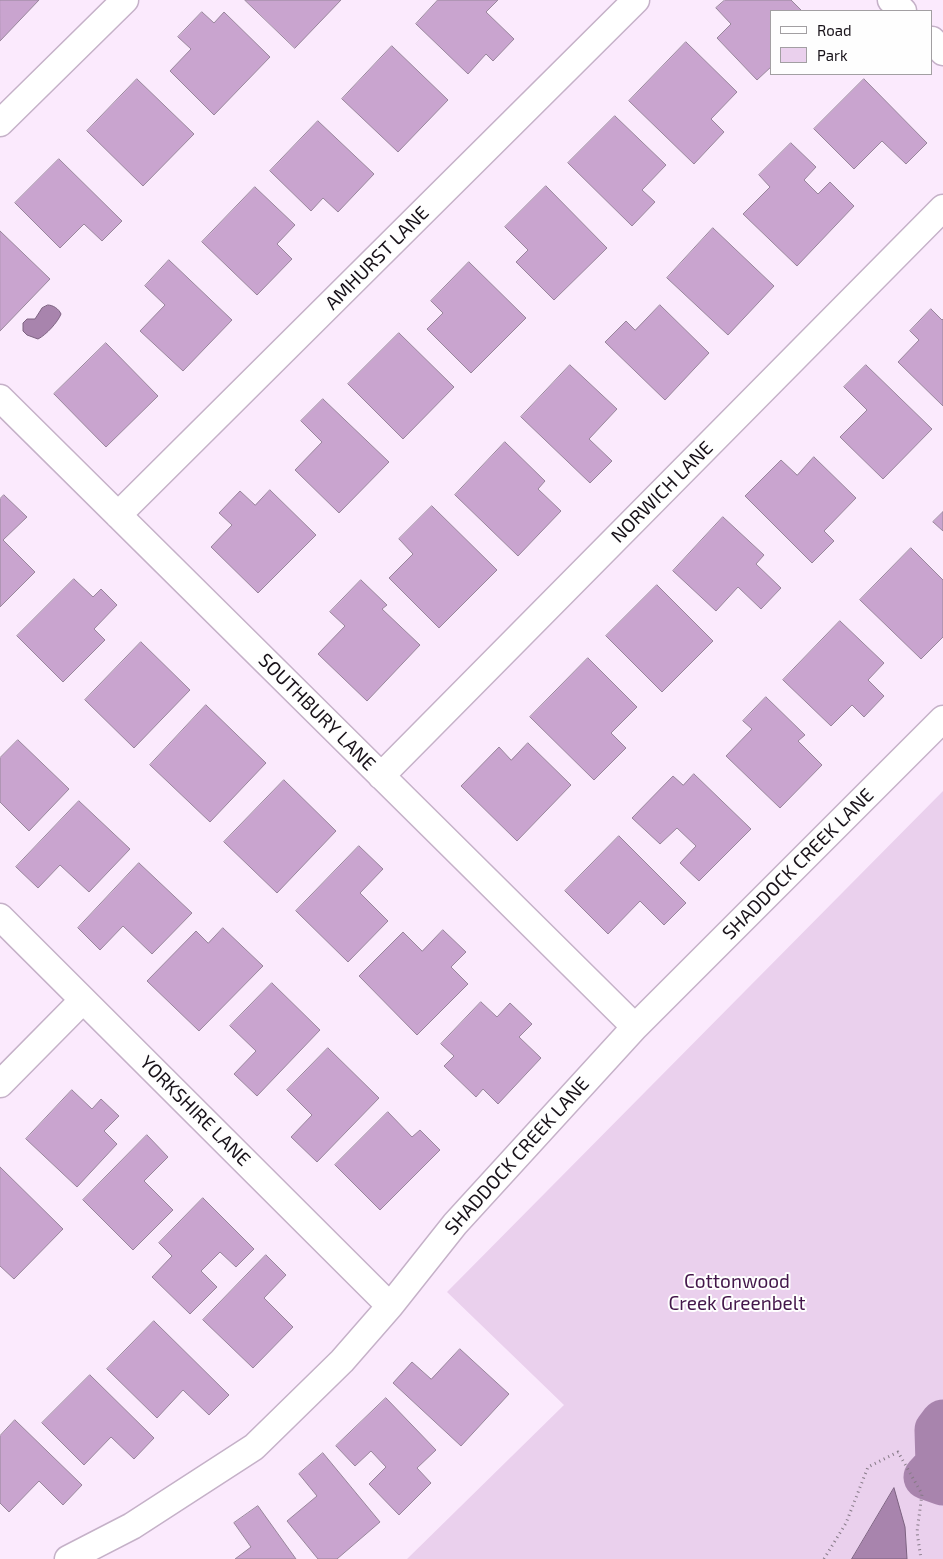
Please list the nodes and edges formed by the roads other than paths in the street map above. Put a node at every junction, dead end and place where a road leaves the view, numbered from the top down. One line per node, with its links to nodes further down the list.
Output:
1 (125, 0): 7 (street)
2 (636, 0): 10 (street, AMHURST LANE)
3 (891, 0): 4 (street)
4 (902, 10)
5 (933, 41): 6 (street)
6 (943, 52)
7 (0, 123)
8 (943, 208): 12 (street, NORWICH LANE)
9 (0, 398): 10 (street, SOUTHBURY LANE)
10 (118, 515): 12 (street, SOUTHBURY LANE)
11 (943, 719): 15 (street, SHADDOCK CREEK LANE)
12 (381, 776): 15 (street, SOUTHBURY LANE)
13 (0, 917): 14 (street, YORKSHIRE LANE)
14 (83, 1000): 16 (street); 17 (street, YORKSHIRE LANE)
15 (635, 1027): 17 (street, SHADDOCK CREEK LANE)
16 (0, 1084)
17 (390, 1306): 18 (street, SHADDOCK CREEK LANE)
18 (68, 1559)

